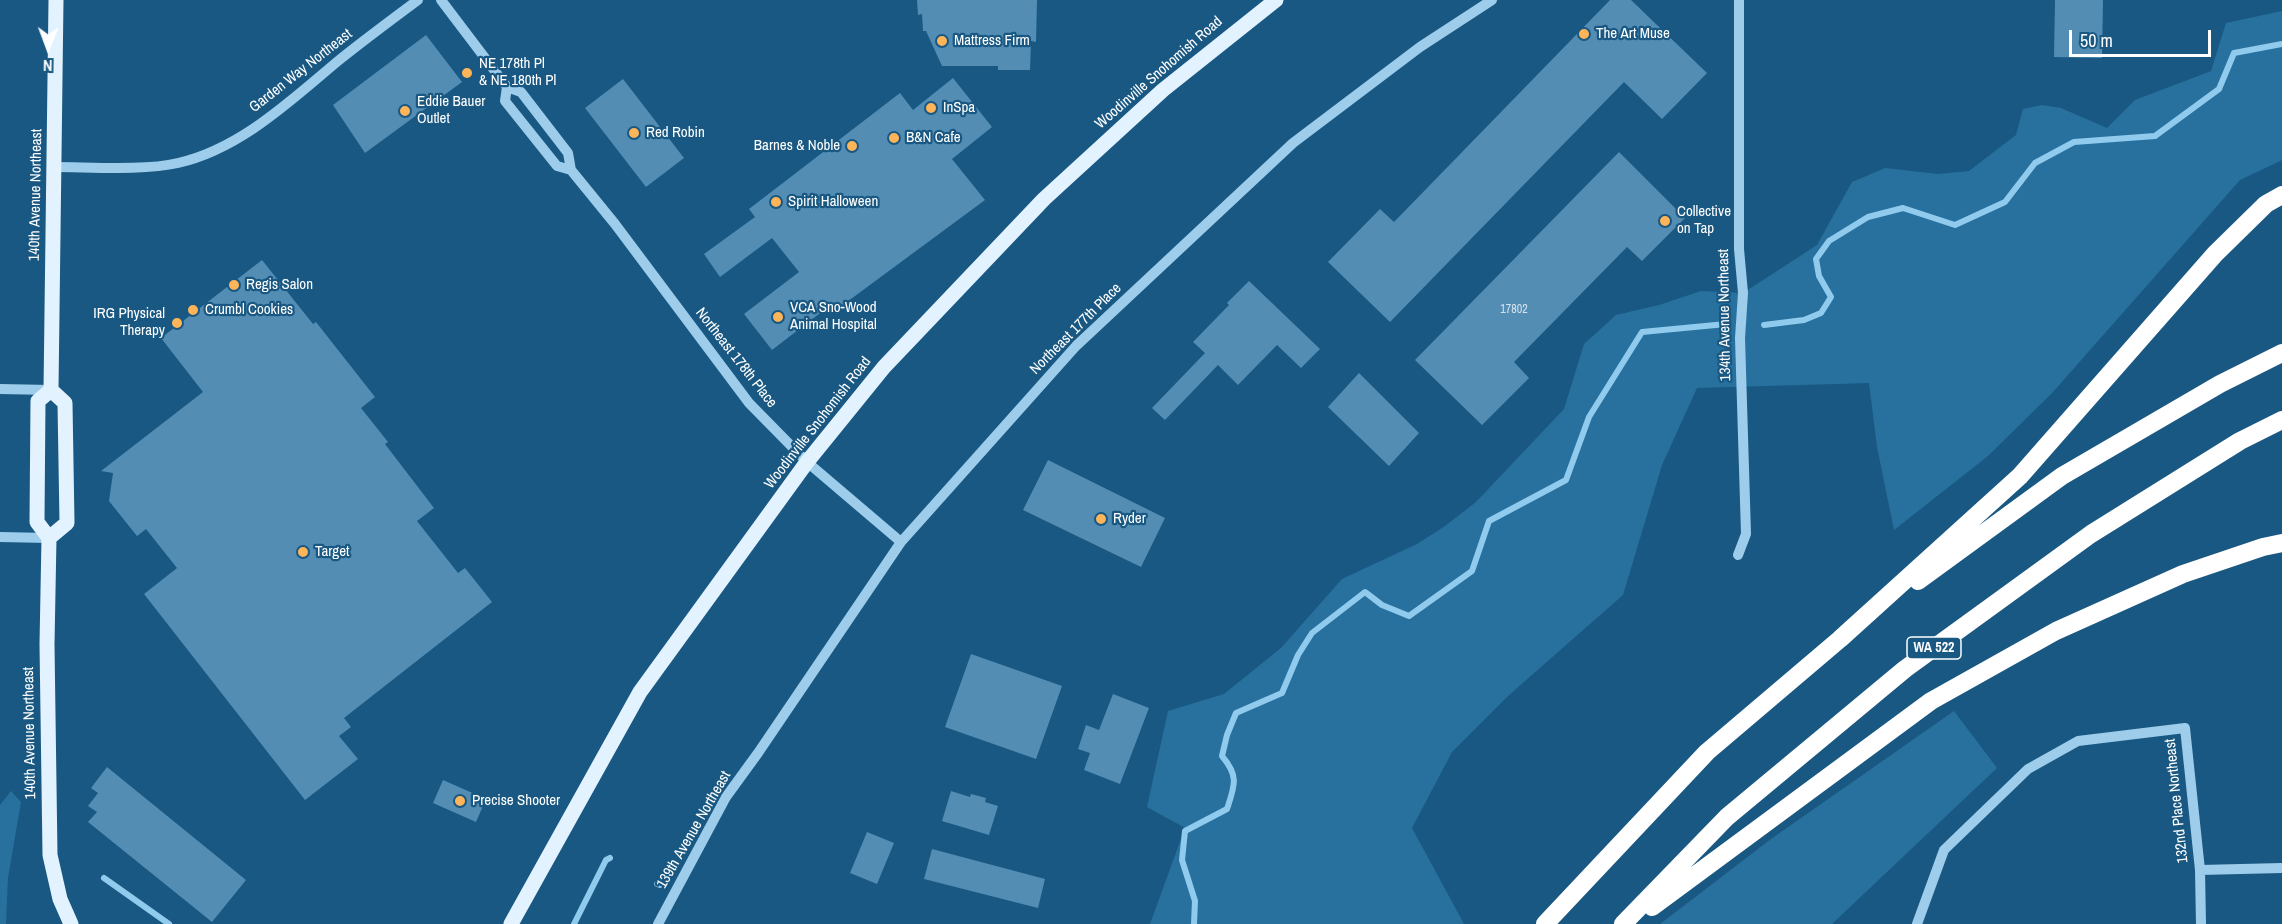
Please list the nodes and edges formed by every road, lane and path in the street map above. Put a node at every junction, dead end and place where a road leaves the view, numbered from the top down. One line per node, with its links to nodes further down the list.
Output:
1 (56, 0): 8 (main road, 140th Avenue Northeast)
2 (418, 0): 8 (street, Garden Way Northeast)
3 (441, 0): 7 (street, Northeast 178th Place)
4 (1276, 0): 15 (main road, Woodinville Snohomish Road)
5 (1492, 0): 18 (street, Northeast 177th Place)
6 (1739, 0): 21 (street, 134th Avenue Northeast)
7 (507, 87): 9 (street, Northeast 178th Place); 9 (street, Northeast 178th Place)
8 (54, 167): 13 (main road, 140th Avenue Northeast)
9 (571, 170): 15 (street, Northeast 178th Place)
10 (2282, 195): 23 (highway)
11 (2282, 353): 23 (highway)
12 (0, 389): 13 (street)
13 (51, 390): 17 (main road, 140th Avenue Northeast); 17 (main road)
14 (2282, 420): 31 (highway, WA 522)
15 (807, 462): 18 (street, Northeast 178th Place); 28 (main road, Woodinville Snohomish Road)
16 (0, 537): 17 (street)
17 (49, 538): 27 (main road, 140th Avenue Northeast)
18 (901, 542): 24 (street, Northeast 177th Place)
19 (2282, 543): 22 (highway)
20 (2282, 554): 22 (highway)
21 (1737, 555)
22 (2234, 557): 32 (highway)
23 (1840, 639): 30 (highway)
24 (758, 753): 29 (street, 139th Avenue Northeast)
25 (2282, 868): 26 (street, 132nd Place Northeast)
26 (2200, 870): 33 (street, 132nd Place Northeast); 34 (street, 132nd Place Northeast)
27 (71, 924)
28 (511, 924)
29 (658, 924)
30 (1545, 924)
31 (1623, 924)
32 (1629, 924)
33 (1917, 924)
34 (2201, 924)

